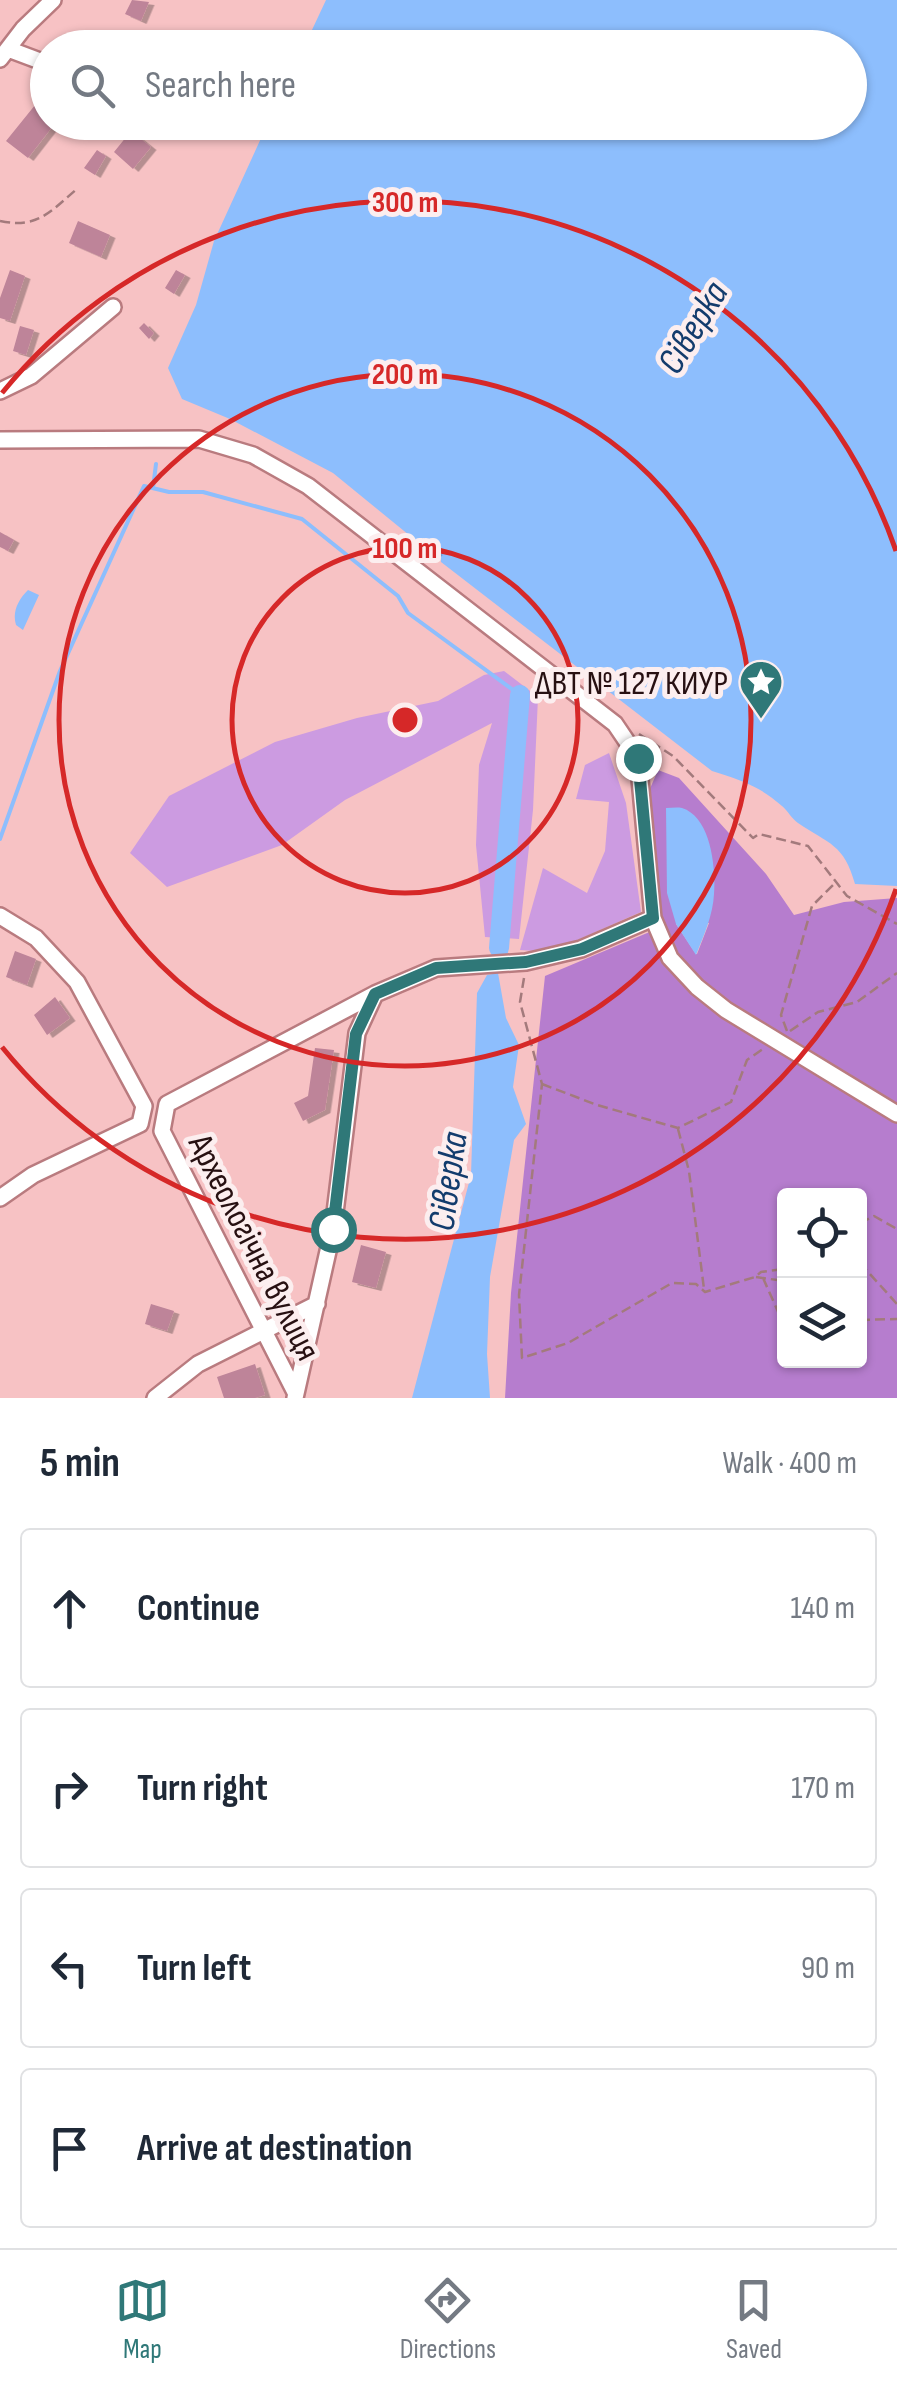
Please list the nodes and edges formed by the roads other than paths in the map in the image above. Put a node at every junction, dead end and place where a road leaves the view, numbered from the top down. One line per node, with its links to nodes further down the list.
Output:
1 (53, 0): 2 (street)
2 (4, 54): 3 (street)
3 (30, 60)
4 (113, 307): 5 (street)
5 (0, 391)
6 (0, 440): 8 (street)
7 (0, 916): 11 (street, Археологічна вулиця)
8 (653, 918): 9 (street); 10 (street)
9 (375, 994): 12 (street); 13 (street, Археологічна вулиця)
10 (897, 1114)
11 (0, 1198)
12 (316, 1304): 13 (street); 14 (street)
13 (265, 1330): 14 (street, Археологічна вулиця); 15 (street)
14 (295, 1395)
15 (154, 1398)

